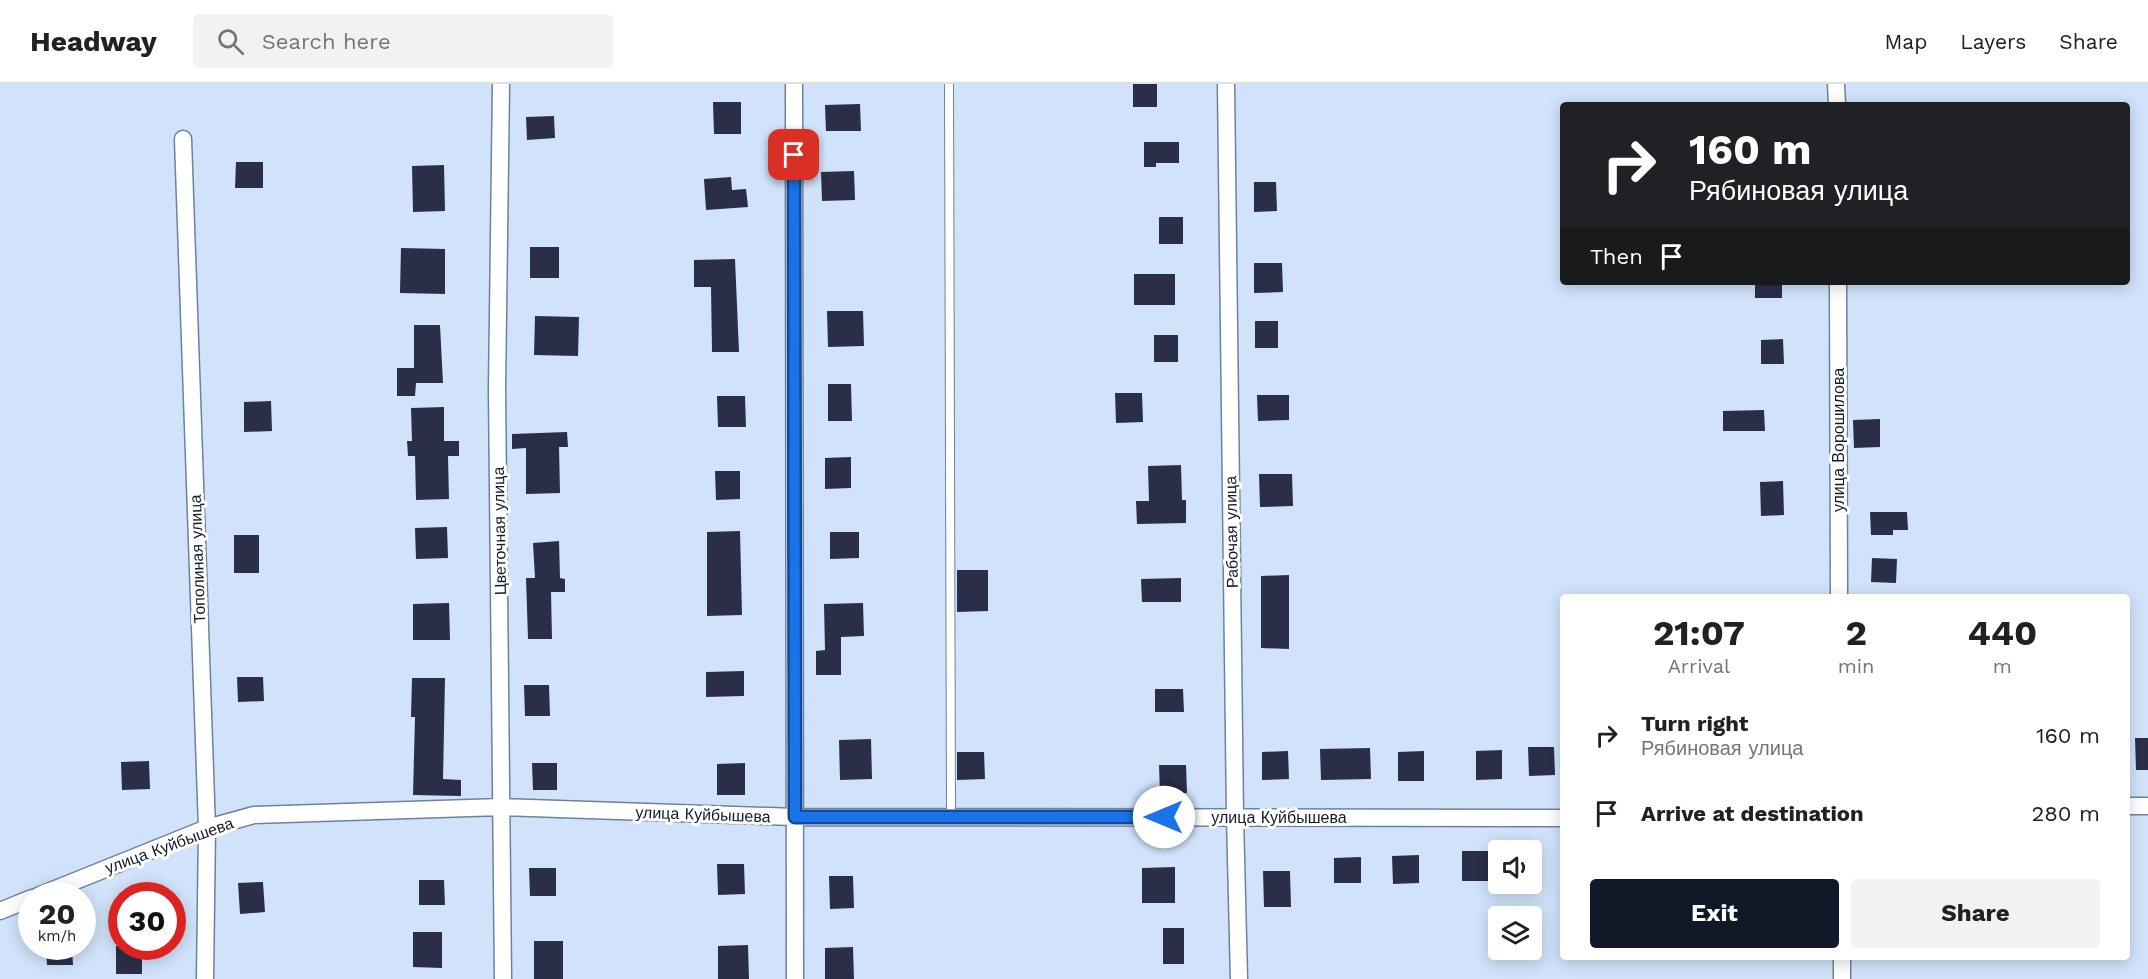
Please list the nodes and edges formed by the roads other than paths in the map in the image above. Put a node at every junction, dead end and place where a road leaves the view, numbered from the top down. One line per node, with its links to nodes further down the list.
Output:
1 (501, 84): 12 (street, Цветочная улица)
2 (794, 84): 13 (street)
3 (949, 84): 14 (lane)
4 (1226, 84): 15 (street, Рабочая улица)
5 (1836, 84): 6 (street)
6 (1837, 102)
7 (183, 139): 17 (street, Тополиная улица)
8 (1838, 285): 9 (street, улица Ворошилова)
9 (1839, 594)
10 (2130, 806): 11 (street)
11 (2148, 806)
12 (501, 807): 13 (street, улица Куйбышева); 17 (street, улица Куйбышева); 23 (street, Цветочная улица)
13 (795, 817): 14 (street, улица Куйбышева); 24 (street)
14 (951, 817): 15 (street, улица Куйбышева)
15 (1235, 817): 16 (street, улица Куйбышева); 25 (street, Рабочая улица)
16 (1560, 818)
17 (207, 828): 18 (street, улица Куйбышева); 22 (street, Тополиная улица)
18 (73, 882)
19 (18, 904): 20 (street)
20 (0, 911)
21 (1842, 960): 26 (street)
22 (205, 979)
23 (502, 979)
24 (795, 979)
25 (1239, 979)
26 (1842, 979)

